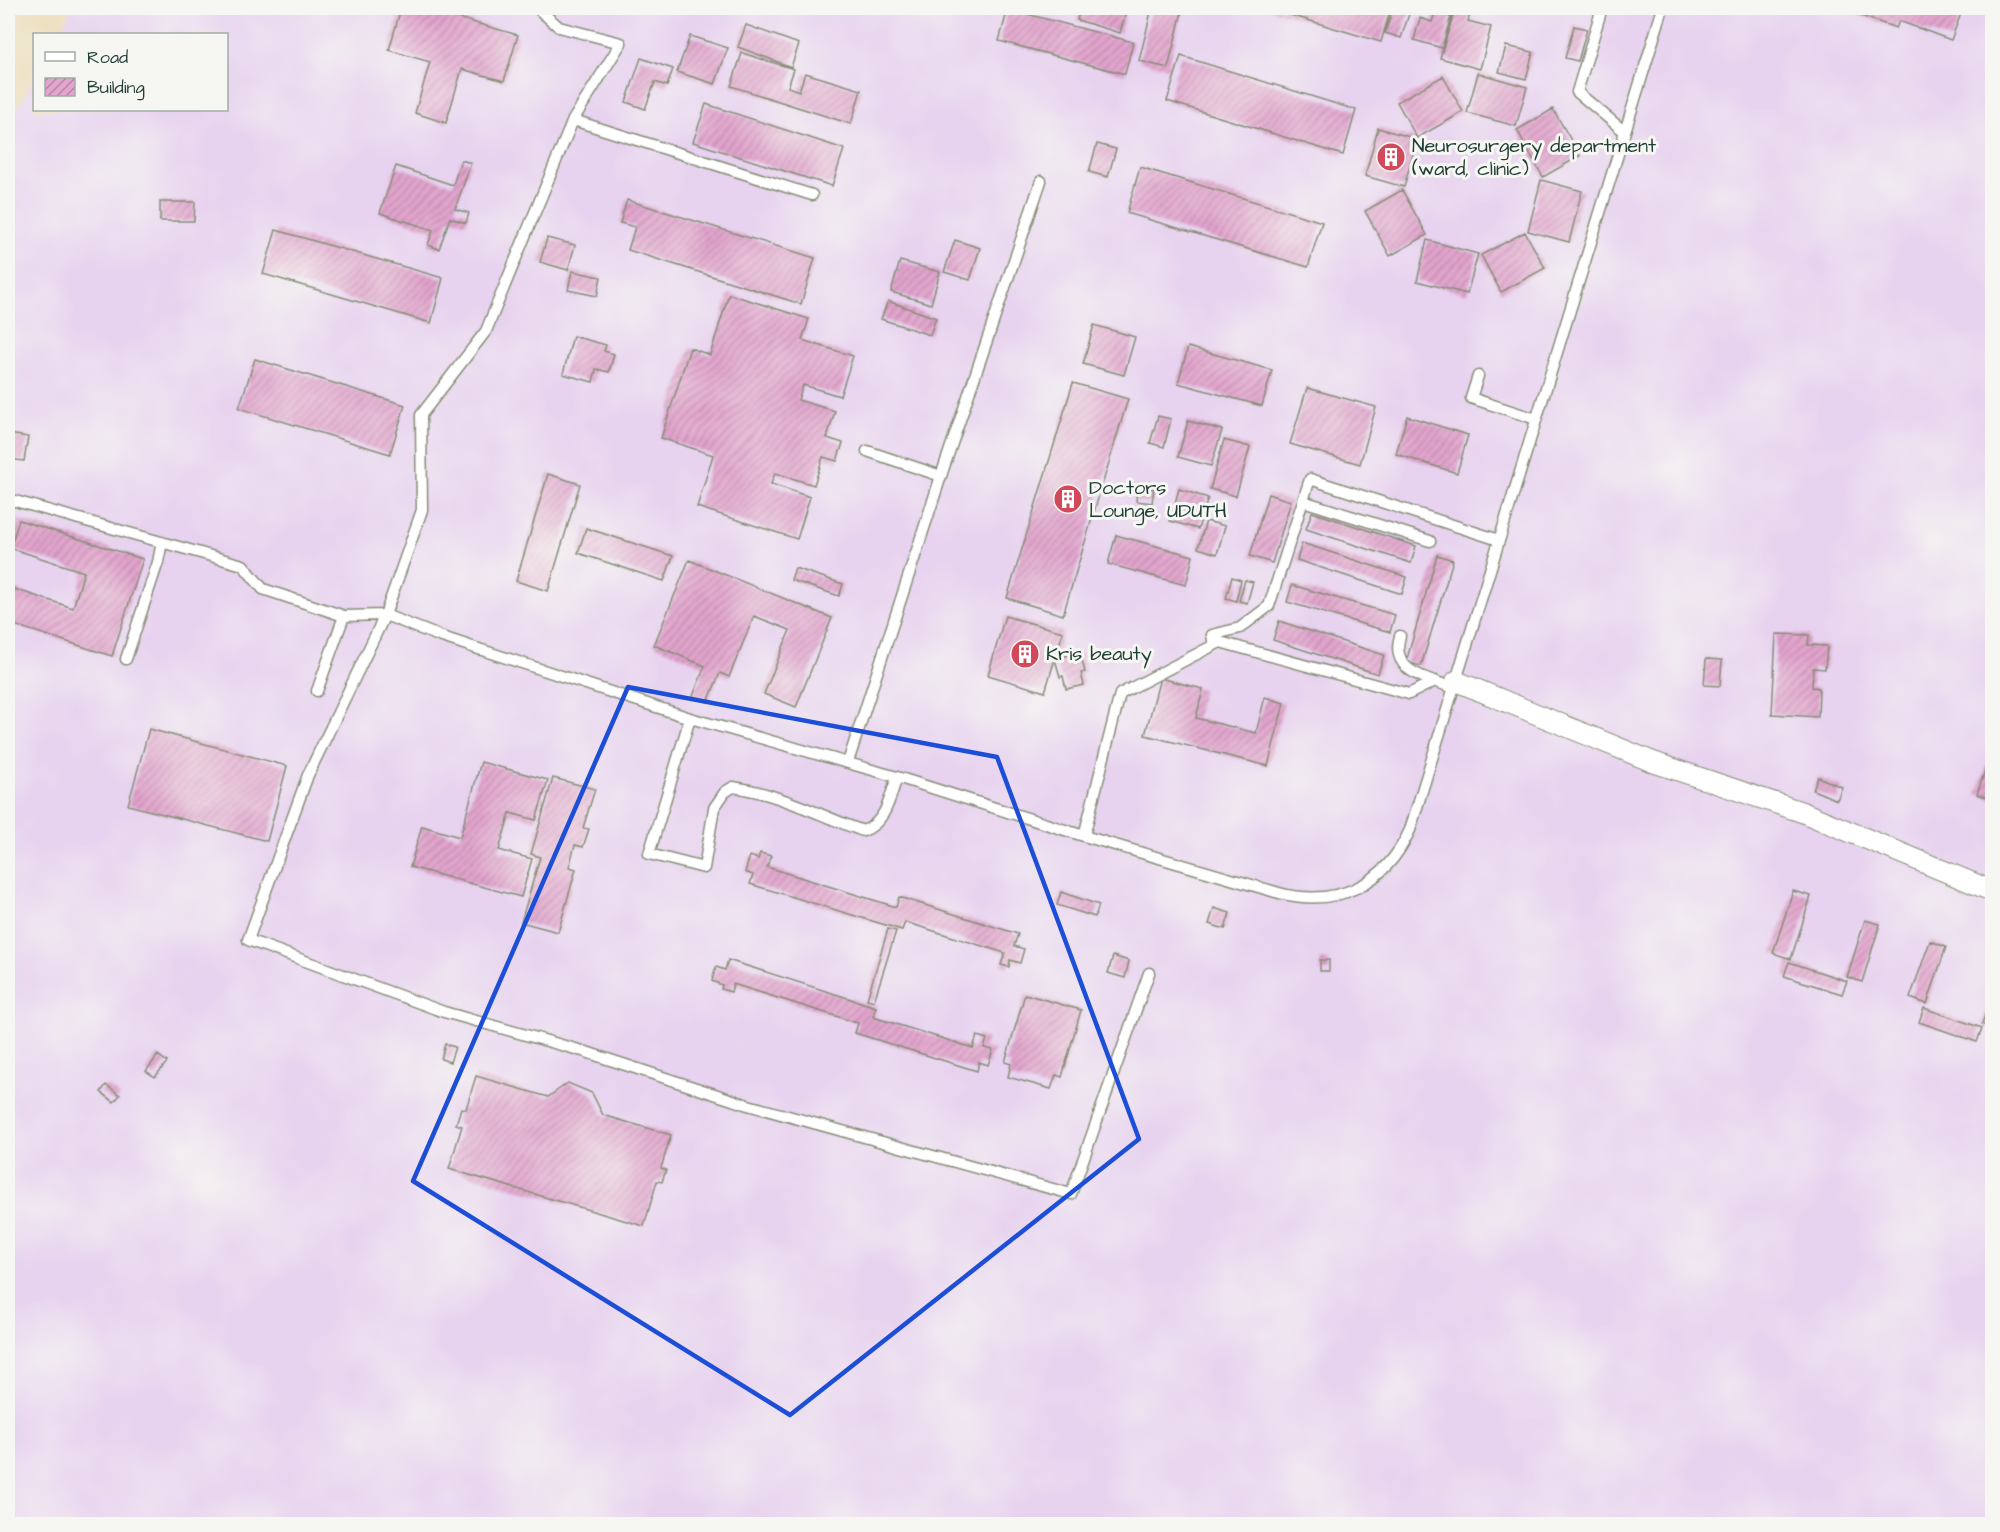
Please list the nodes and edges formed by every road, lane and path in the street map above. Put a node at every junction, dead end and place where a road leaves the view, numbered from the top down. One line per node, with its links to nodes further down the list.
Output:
1 (537, 8): 4 (lane)
2 (1602, 8): 5 (lane)
3 (1663, 8): 5 (lane)
4 (573, 120): 7 (lane); 17 (lane)
5 (1625, 132): 9 (lane)
6 (1041, 180): 11 (lane)
7 (812, 195)
8 (1478, 376): 9 (lane)
9 (1536, 419): 14 (lane)
10 (867, 451): 11 (lane)
11 (941, 476): 26 (lane)
12 (8, 499): 16 (lane)
13 (1303, 501): 14 (lane); 15 (lane); 20 (lane)
14 (1499, 540): 23 (lane)
15 (1430, 541)
16 (162, 542): 18 (lane); 21 (lane)
17 (385, 615): 18 (lane); 25 (lane); 30 (lane)
18 (344, 616): 24 (lane)
19 (1400, 636): 22 (lane)
20 (1214, 645): 22 (lane); 28 (lane)
21 (126, 659)
22 (1435, 681): 23 (lane)
23 (1455, 684): 28 (lane); 29 (street)
24 (316, 691)
25 (690, 718): 26 (lane); 27 (lane)
26 (848, 762): 27 (lane)
27 (897, 777): 28 (lane)
28 (1084, 836)
29 (1992, 891)
30 (1149, 973)

